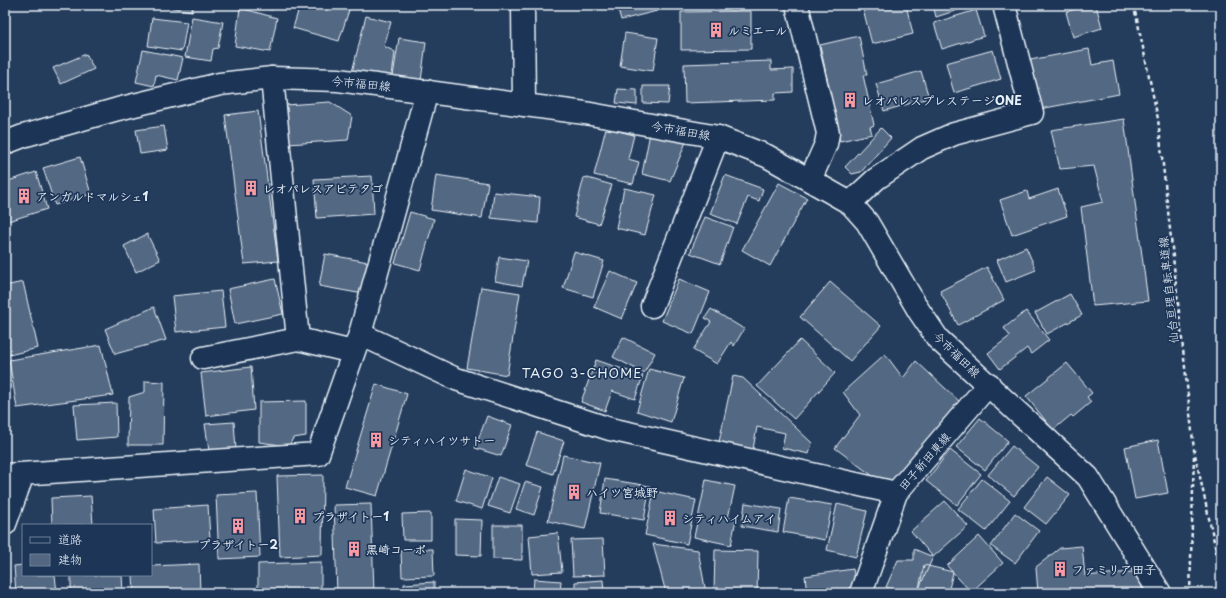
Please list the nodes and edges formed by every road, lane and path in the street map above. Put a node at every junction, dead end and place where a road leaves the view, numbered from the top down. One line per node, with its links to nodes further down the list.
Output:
1 (523, 5): 7 (street)
2 (797, 5): 10 (street)
3 (1004, 5): 11 (street)
4 (1133, 5): 17 (path, 仙台亘理自転車道線)
5 (272, 78): 6 (street, 今市福田線); 9 (street, 今市福田線); 13 (street)
6 (427, 91): 7 (street, 今市福田線); 14 (street)
7 (524, 105): 8 (street, 今市福田線)
8 (718, 137): 10 (street, 今市福田線); 12 (street)
9 (5, 143)
10 (810, 180): 11 (street, 今市福田線)
11 (850, 204): 16 (street, 今市福田線)
12 (652, 306)
13 (298, 339): 14 (street); 15 (street)
14 (357, 343): 18 (street); 19 (street)
15 (203, 358)
16 (989, 384): 19 (street, 田子新田東線); 23 (street, 今市福田線)
17 (1194, 450): 21 (path, 仙台亘理自転車道線); 24 (path)
18 (14, 475): 20 (street)
19 (896, 493): 22 (street, 田子新田東線)
20 (5, 524)
21 (1221, 573)
22 (861, 593)
23 (1160, 593)
24 (1190, 593)

